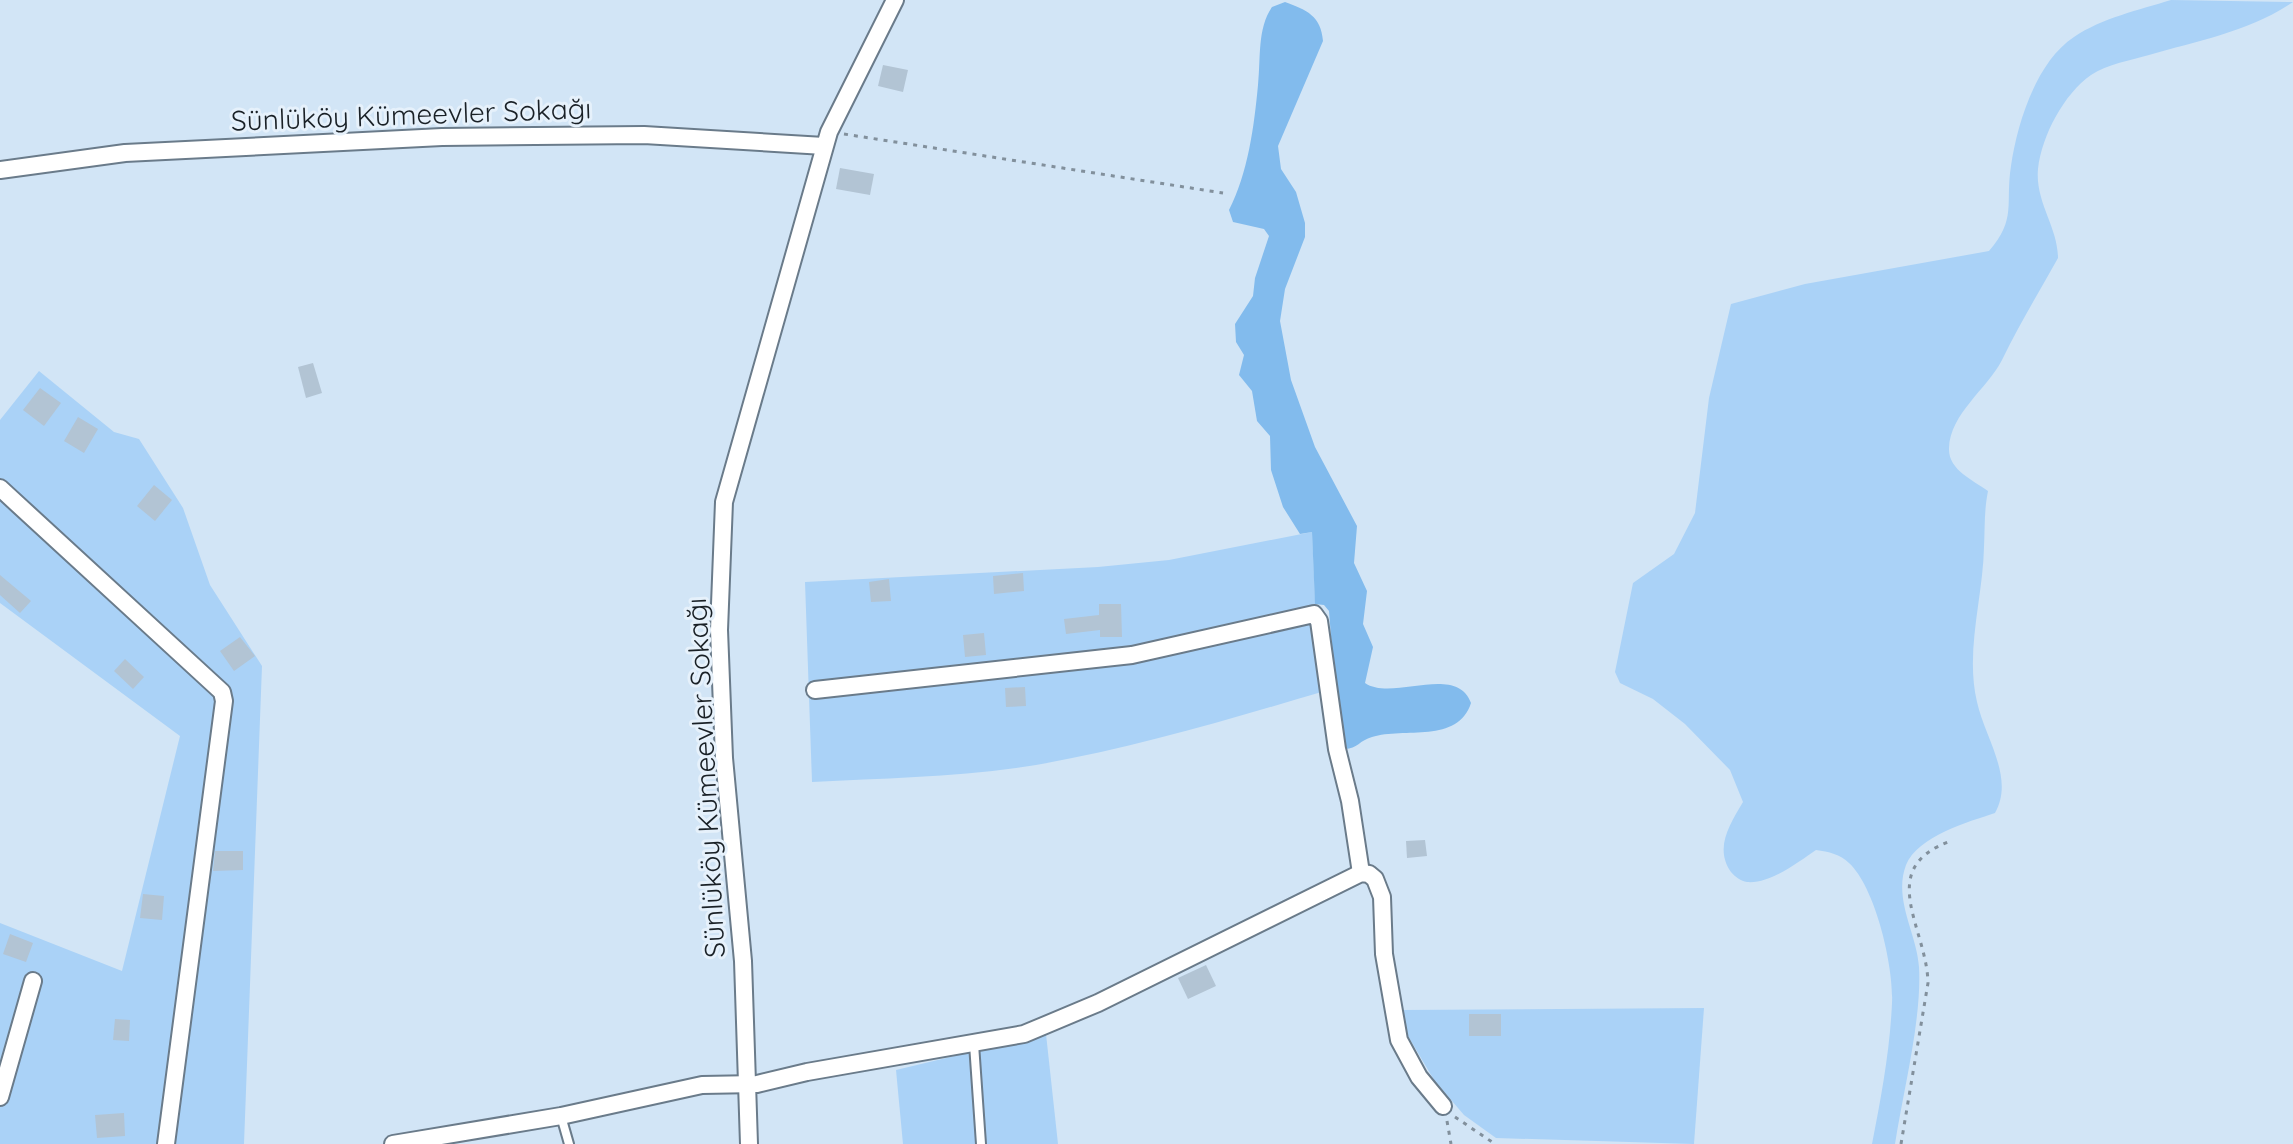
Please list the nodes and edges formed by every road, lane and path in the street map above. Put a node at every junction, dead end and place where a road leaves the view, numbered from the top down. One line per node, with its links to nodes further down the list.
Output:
1 (895, 0): 2 (street, Sünlüköy Kümeevler Sokağı)
2 (826, 139): 3 (street, Sünlüköy Kümeevler Sokağı); 4 (path); 11 (street, Sünlüköy Kümeevler Sokağı)
3 (0, 170)
4 (1223, 193)
5 (0, 488): 15 (street)
6 (815, 690): 8 (street)
7 (1951, 841): 22 (path)
8 (1361, 873): 10 (street); 13 (street)
9 (33, 981): 12 (street)
10 (974, 1044): 11 (street); 19 (lane)
11 (745, 1084): 14 (street); 18 (street, Sünlüköy Kümeevler Sokağı)
12 (0, 1097)
13 (1443, 1106): 20 (path); 21 (path)
14 (561, 1116): 16 (street); 17 (lane)
15 (166, 1144)
16 (393, 1144)
17 (569, 1144)
18 (749, 1144)
19 (981, 1144)
20 (1451, 1144)
21 (1495, 1144)
22 (1901, 1144)

